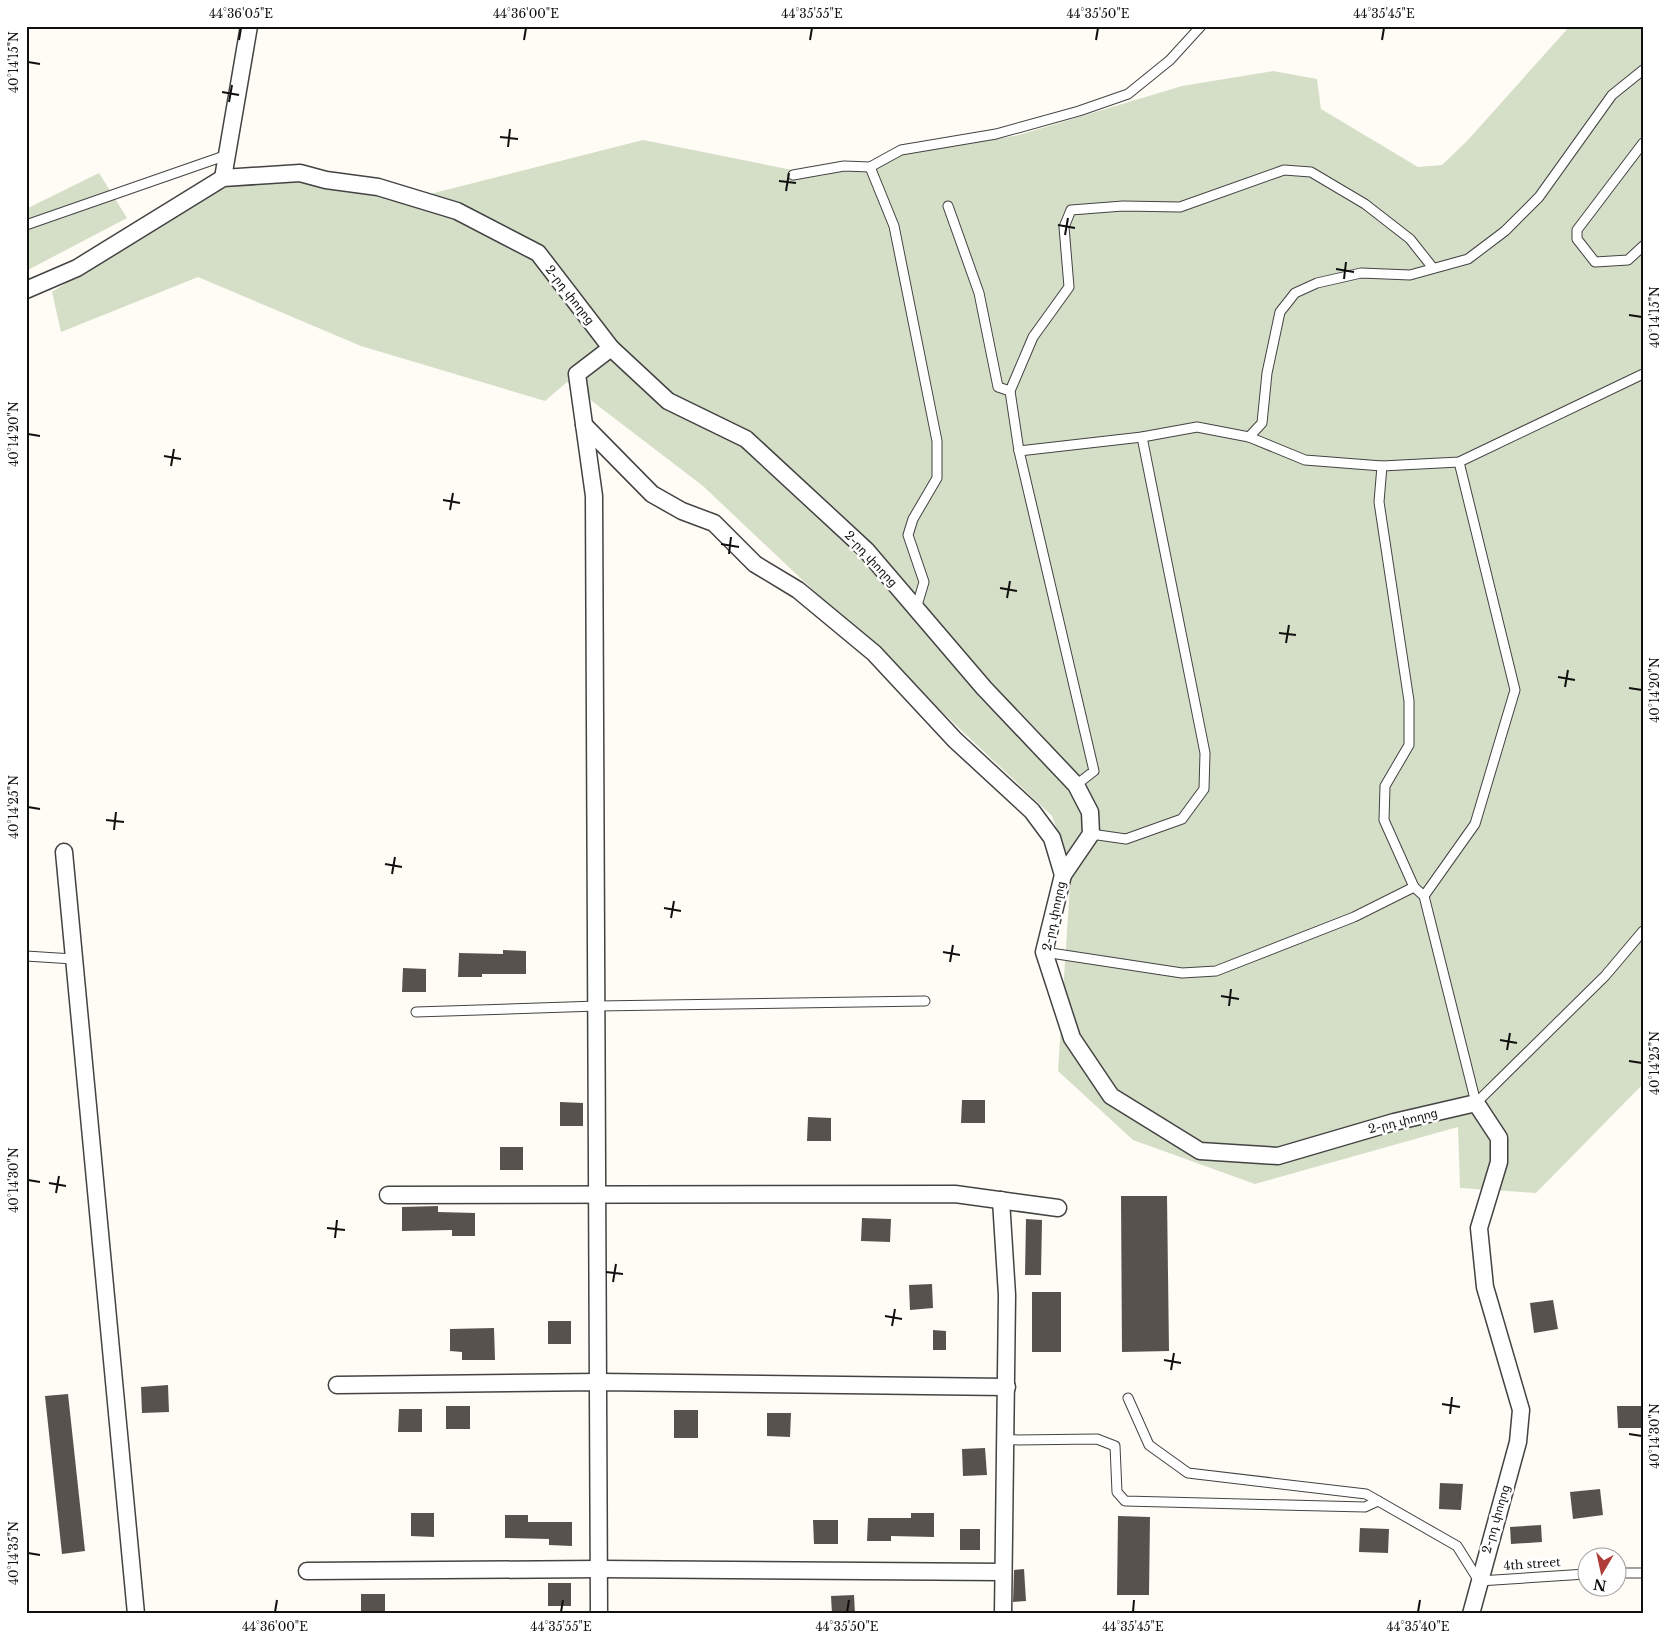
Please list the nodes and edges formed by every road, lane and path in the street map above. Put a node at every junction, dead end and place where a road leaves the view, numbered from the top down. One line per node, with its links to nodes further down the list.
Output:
1 (249, 26): 5 (street)
2 (1200, 26): 6 (lane)
3 (1643, 70): 12 (lane)
4 (1643, 143): 11 (lane)
5 (228, 155): 8 (street); 10 (lane)
6 (870, 167): 7 (lane); 23 (lane)
7 (793, 175)
8 (224, 178): 13 (street); 14 (street, 2-րդ փողոց)
9 (948, 206): 16 (lane)
10 (26, 225)
11 (1643, 246)
12 (1433, 268): 16 (lane); 19 (lane)
13 (26, 290)
14 (611, 348): 17 (street); 23 (street, 2-րդ փողոց)
15 (1643, 374): 21 (lane)
16 (1010, 392): 20 (lane)
17 (584, 425): 27 (street); 35 (street)
18 (1142, 437): 19 (lane); 20 (lane); 25 (lane)
19 (1249, 437): 22 (lane)
20 (1019, 451): 24 (lane)
21 (1459, 462): 22 (lane); 29 (lane)
22 (1382, 466): 28 (lane)
23 (916, 609): 24 (street, 2-րդ փողոց)
24 (1076, 785): 25 (street, 2-րդ փողոց)
25 (1091, 834): 27 (street, 2-րդ փողոց)
26 (64, 852): 33 (street)
27 (1063, 875): 31 (street, 2-րդ փողոց)
28 (1414, 886): 29 (lane); 31 (lane)
29 (1424, 896): 37 (lane)
30 (1643, 931): 37 (lane)
31 (1044, 952): 37 (street, 2-րդ փողոց)
32 (26, 956): 33 (lane)
33 (73, 959): 55 (street)
34 (925, 1001): 35 (lane)
35 (597, 1006): 36 (lane); 39 (street)
36 (416, 1012)
37 (1476, 1103): 54 (street, 2-րդ փողոց)
38 (388, 1195): 39 (street)
39 (598, 1196): 40 (street); 42 (street)
40 (1001, 1200): 41 (street); 44 (street)
41 (1058, 1208)
42 (599, 1382): 43 (street); 44 (street); 48 (street)
43 (338, 1386)
44 (1007, 1387): 46 (street)
45 (1128, 1398): 47 (lane)
46 (1006, 1440): 47 (lane); 50 (street)
47 (1378, 1501): 54 (lane)
48 (600, 1569): 49 (street); 50 (street); 56 (street)
49 (308, 1571)
50 (1003, 1572): 57 (street)
51 (1626, 1573): 52 (lane)
52 (1643, 1573)
53 (1576, 1575): 54 (lane, 4th street)
54 (1479, 1580): 58 (street, 2-րդ փողոց)
55 (136, 1614)
56 (599, 1614)
57 (1003, 1614)
58 (1471, 1614)

